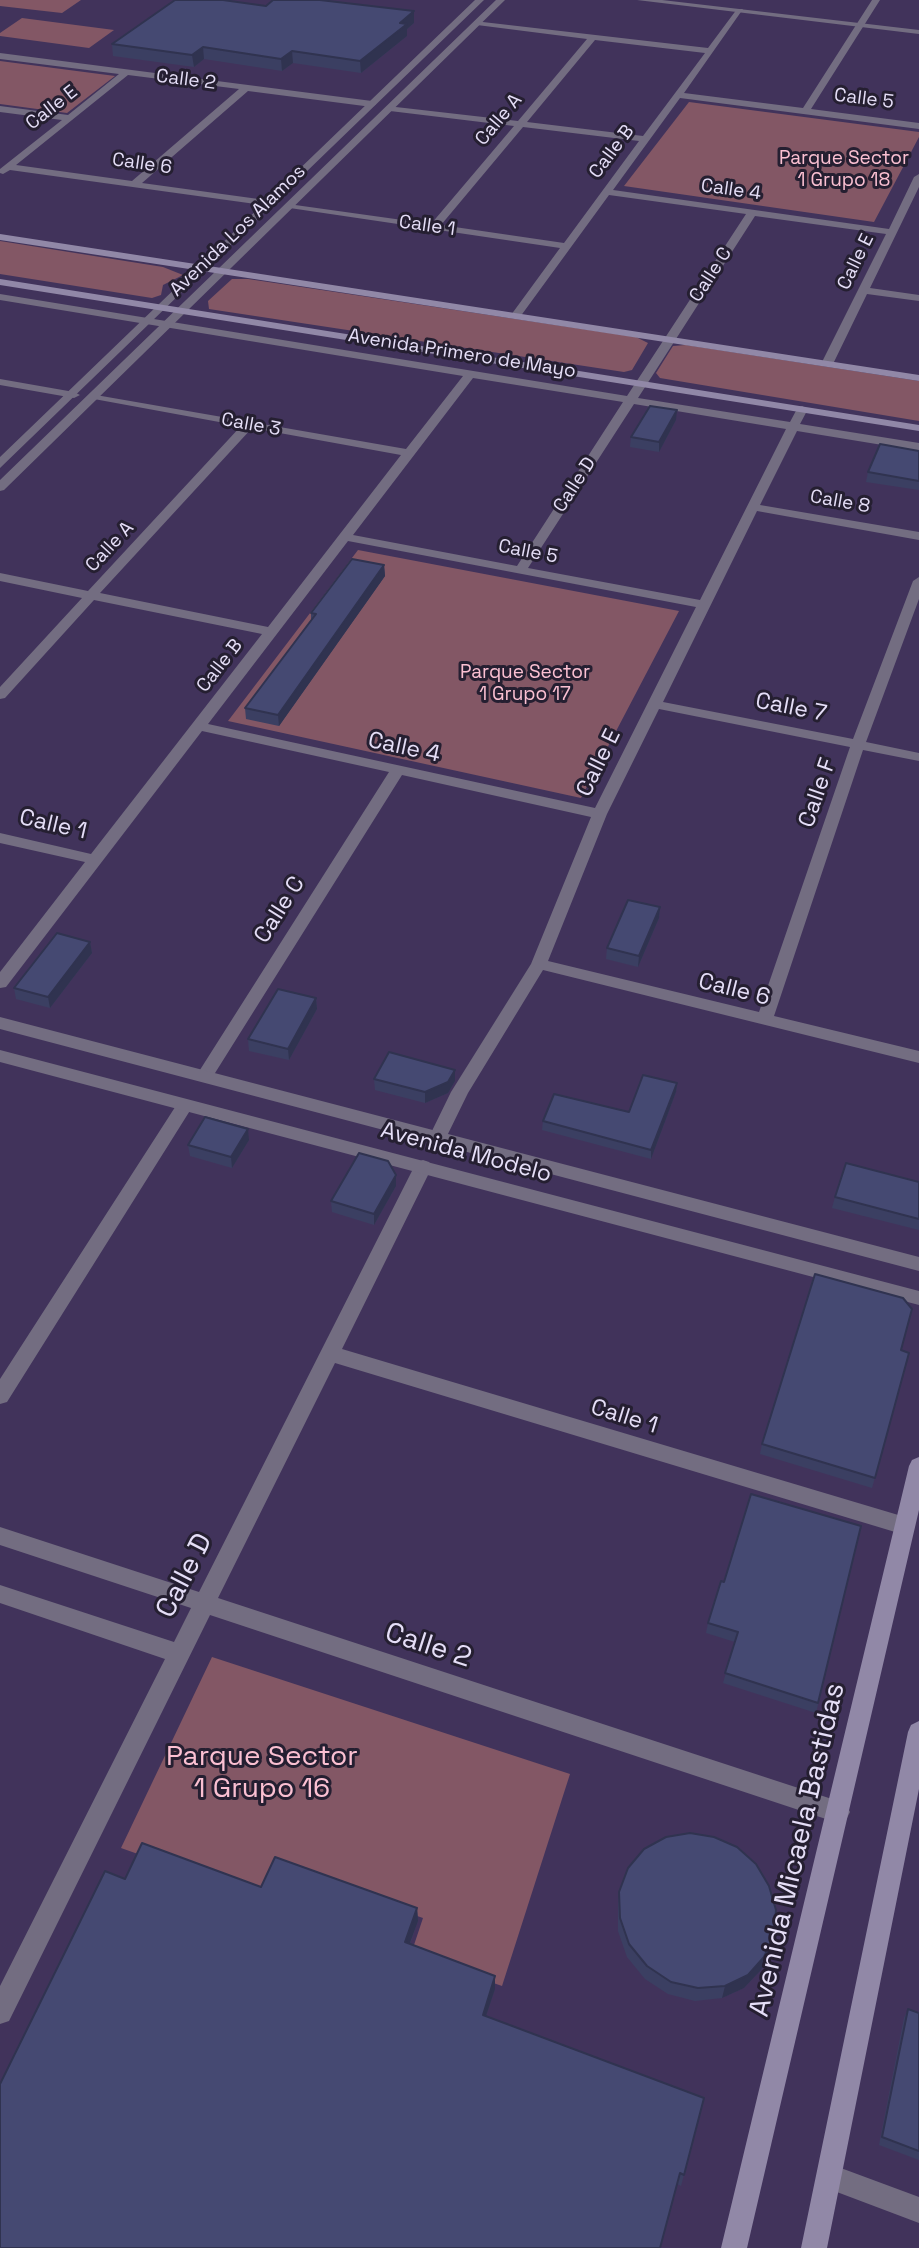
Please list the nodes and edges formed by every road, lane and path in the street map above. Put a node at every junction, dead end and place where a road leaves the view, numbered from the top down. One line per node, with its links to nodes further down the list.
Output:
1 (480, 0): 17 (street, Avenida Los Alamos)
2 (500, 0): 8 (street, Avenida Los Alamos)
3 (641, 0): 6 (street)
4 (706, 0): 6 (street)
5 (876, 0): 7 (street)
6 (745, 5): 7 (street); 12 (street, Calle B)
7 (862, 22): 9 (street); 10 (street); 20 (street)
8 (477, 23): 11 (street); 19 (street, Avenida Los Alamos)
9 (919, 24)
10 (919, 32)
11 (593, 37): 12 (street); 22 (street, Calle A)
12 (710, 51): 16 (street, Calle B)
13 (0, 56): 14 (street, Calle 2)
14 (127, 72): 15 (street, Calle 2); 21 (street, Calle E)
15 (246, 88): 17 (street, Calle 2); 27 (street)
16 (678, 95): 20 (street, Calle 5); 24 (street, Calle B)
17 (372, 104): 29 (street, Avenida Los Alamos)
18 (0, 108): 21 (street)
19 (390, 108): 22 (street); 30 (street, Avenida Los Alamos)
20 (806, 111): 23 (street, Calle 5)
21 (70, 118): 25 (street, Calle E)
22 (520, 124): 24 (street); 32 (street, Calle A)
23 (919, 126)
24 (645, 139): 28 (street, Calle B)
25 (4, 170): 27 (street, Calle 6)
26 (919, 177): 33 (street, Calle E)
27 (135, 184): 29 (street, Calle 6)
28 (607, 192): 31 (street, Calle 4); 35 (street, Calle B)
29 (270, 202): 36 (street, Avenida Los Alamos)
30 (288, 206): 32 (street, Calle 1); 37 (street, Avenida Los Alamos)
31 (752, 212): 33 (street, Calle 4); 47 (street, Calle C)
32 (434, 227): 35 (street, Calle 1)
33 (892, 232): 39 (street, Calle E)
34 (0, 237): 36 (main road, Avenida Primero de Mayo)
35 (567, 246): 44 (street, Calle B)
36 (201, 268): 37 (main road, Avenida Primero de Mayo); 42 (street, Avenida Los Alamos)
37 (223, 271): 43 (street, Avenida Los Alamos); 44 (main road, Avenida Primero de Mayo)
38 (0, 282): 42 (main road, Avenida Primero de Mayo)
39 (863, 290): 41 (street); 48 (street, Calle E)
40 (0, 297): 45 (street, Avenida Primero de Mayo)
41 (919, 298)
42 (162, 308): 43 (main road, Avenida Primero de Mayo); 45 (street, Avenida Los Alamos)
43 (182, 311): 46 (street, Avenida Los Alamos); 52 (main road, Avenida Primero de Mayo)
44 (516, 315): 47 (main road, Avenida Primero de Mayo)
45 (150, 321): 46 (street, Avenida Primero de Mayo); 53 (street, Avenida Los Alamos)
46 (167, 324): 49 (street, Avenida Primero de Mayo); 54 (street, Avenida Los Alamos)
47 (669, 338): 48 (main road, Avenida Primero de Mayo); 52 (street, Calle C)
48 (827, 364): 50 (main road, Avenida Primero de Mayo)
49 (471, 373): 55 (street, Avenida Primero de Mayo); 61 (street, Calle B)
50 (919, 378)
51 (0, 382): 53 (street)
52 (640, 383): 55 (street, Calle D); 56 (main road, Avenida Primero de Mayo)
53 (74, 395): 62 (street, Avenida Los Alamos)
54 (94, 396): 57 (street, Calle 3); 63 (street, Avenida Los Alamos)
55 (629, 400): 58 (street, Avenida Primero de Mayo); 67 (street, Calle D)
56 (802, 409): 58 (street, Calle E); 59 (main road, Avenida Primero de Mayo)
57 (249, 424): 61 (street, Calle 3); 70 (street, Calle A)
58 (793, 428): 60 (street, Avenida Primero de Mayo); 64 (street, Calle E)
59 (919, 428)
60 (919, 447)
61 (409, 453): 66 (street, Calle B)
62 (0, 464)
63 (0, 487)
64 (753, 507): 65 (street, Calle 8); 71 (street, Calle E)
65 (919, 536)
66 (345, 537): 67 (street, Calle 5); 72 (street, Calle B)
67 (520, 570): 71 (street, Calle 5)
68 (0, 577): 70 (street)
69 (919, 581): 76 (street, Calle F)
70 (91, 596): 72 (street); 73 (street, Calle A)
71 (704, 606): 74 (street, Calle E)
72 (271, 632): 75 (street, Calle B)
73 (0, 695)
74 (654, 704): 76 (street, Calle 7); 79 (street, Calle E)
75 (198, 726): 78 (street, Calle 4); 81 (street, Calle B)
76 (858, 745): 77 (street, Calle 7); 84 (street, Calle F)
77 (919, 757)
78 (398, 769): 79 (street, Calle 4); 88 (street, Calle C)
79 (600, 814): 82 (street, Calle E)
80 (0, 838): 81 (street, Calle 1)
81 (95, 860): 83 (street, Calle B)
82 (539, 964): 84 (street, Calle 6); 90 (street, Calle E)
83 (0, 983)
84 (764, 1021): 87 (street, Calle 6)
85 (0, 1023): 88 (street, Avenida Modelo)
86 (0, 1056): 89 (street, Avenida Modelo)
87 (919, 1057)
88 (204, 1077): 90 (street, Avenida Modelo)
89 (185, 1105): 91 (street, Avenida Modelo); 95 (street)
90 (438, 1137): 92 (street, Avenida Modelo)
91 (423, 1167): 93 (street, Avenida Modelo); 94 (street, Calle D)
92 (919, 1264)
93 (919, 1298)
94 (329, 1353): 97 (street, Calle 1); 100 (street, Calle D)
95 (0, 1396)
96 (919, 1466): 97 (main road, Avenida Micaela Bastidas)
97 (905, 1527): 103 (main road, Avenida Micaela Bastidas)
98 (0, 1536): 100 (street, Calle 2)
99 (0, 1594): 101 (street)
100 (204, 1603): 101 (street, Calle D); 103 (street, Calle 2)
101 (179, 1654): 104 (street, Calle D)
102 (919, 1732): 105 (main road)
103 (838, 1812): 107 (main road, Avenida Micaela Bastidas)
104 (0, 2011)
105 (830, 2177): 106 (street); 108 (main road)
106 (919, 2210)
107 (734, 2248)
108 (814, 2248)

